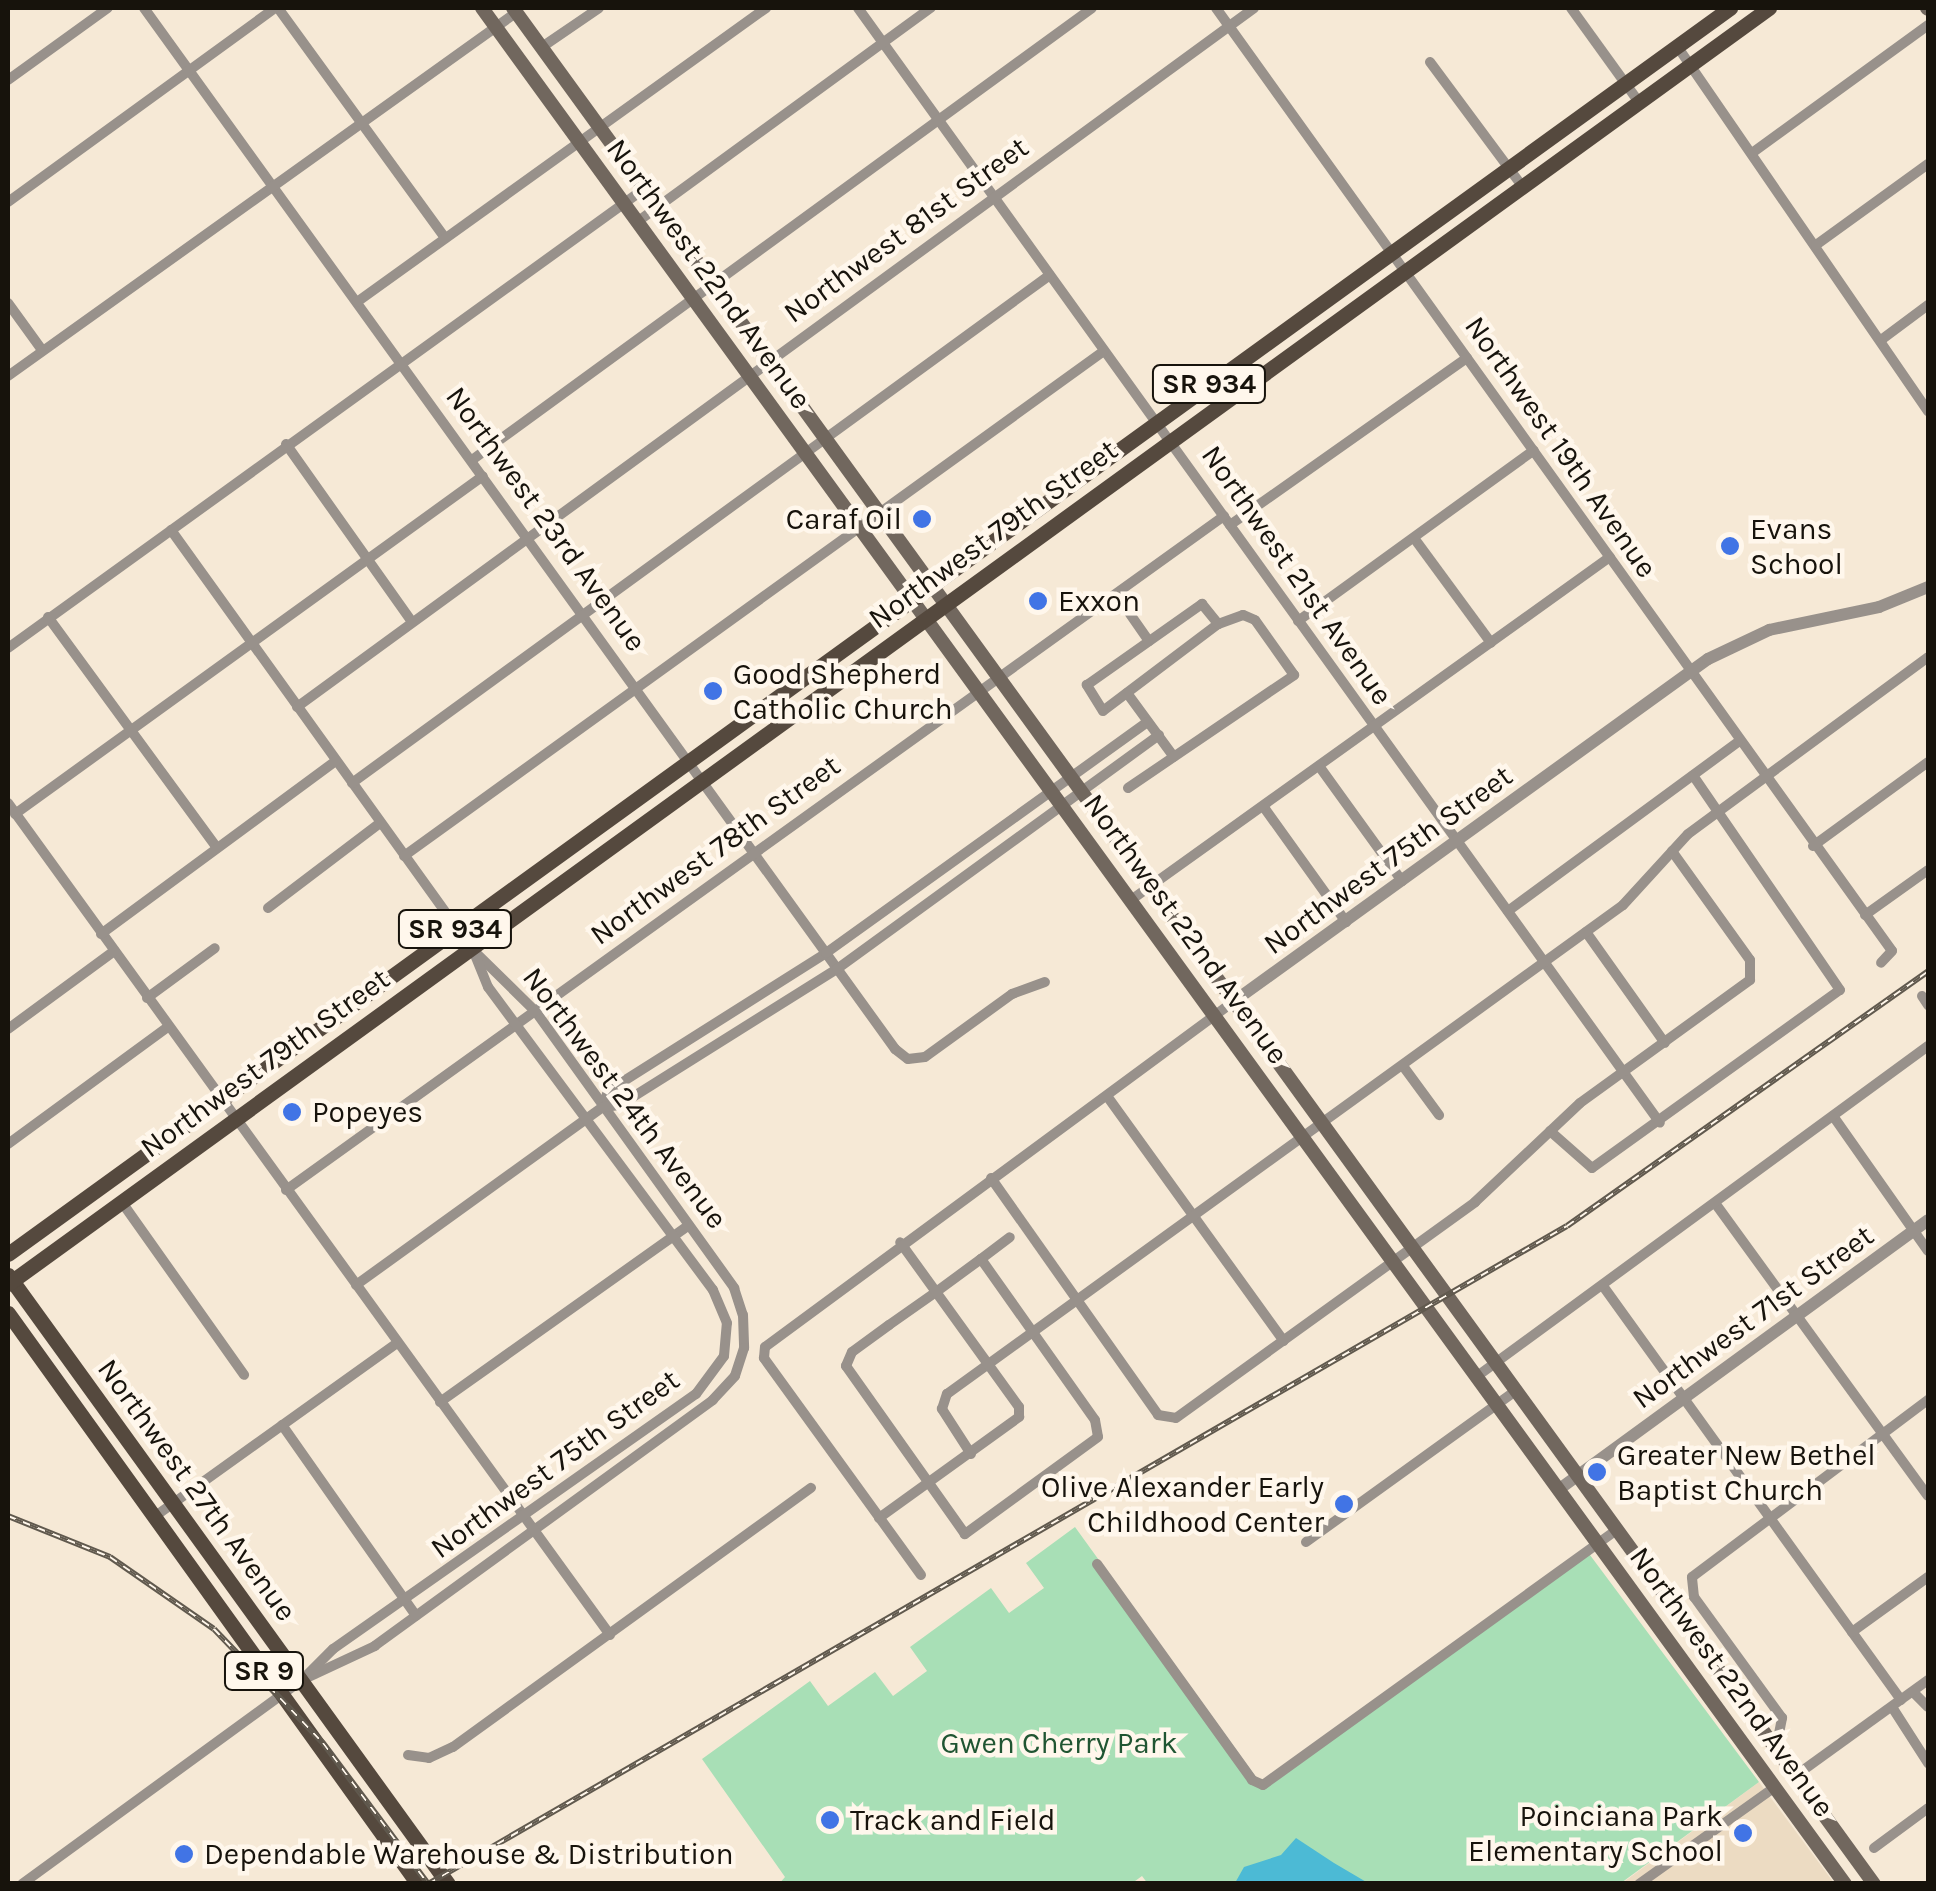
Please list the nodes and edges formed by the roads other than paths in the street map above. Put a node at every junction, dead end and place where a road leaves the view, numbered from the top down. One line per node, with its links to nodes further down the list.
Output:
1 (108, 8): 25 (street)
2 (144, 8): 24 (street, Northwest 23rd Avenue)
3 (276, 8): 24 (street); 29 (street)
4 (482, 8): 18 (main road, Northwest 22nd Avenue)
5 (599, 8): 21 (street)
6 (766, 8): 30 (street)
7 (858, 8): 19 (street, Northwest 21st Avenue)
8 (932, 8): 19 (street)
9 (1092, 8): 28 (street)
10 (1216, 8): 17 (street, Northwest 19th Avenue)
11 (1254, 8): 17 (street, Northwest 81st Street)
12 (1571, 8): 26 (street)
13 (1730, 8): 20 (main road, Northwest 79th Street / SR 934)
14 (1769, 8): 23 (main road, Northwest 79th Street / SR 934)
15 (515, 10): 18 (street); 21 (main road, Northwest 22nd Avenue)
16 (1928, 25): 32 (street)
17 (1229, 26): 38 (street, Northwest 81st Street); 45 (street, Northwest 19th Avenue)
18 (496, 27): 29 (street); 31 (main road, Northwest 22nd Avenue)
19 (884, 42): 28 (street, Northwest 21st Avenue); 41 (street)
20 (1677, 46): 23 (street); 26 (main road, Northwest 79th Street / SR 934)
21 (542, 47): 30 (main road, Northwest 22nd Avenue)
22 (1430, 62): 34 (street)
23 (1690, 64): 27 (main road, Northwest 79th Street / SR 934); 32 (street)
24 (190, 70): 35 (street, Northwest 23rd Avenue); 39 (street)
25 (8, 80)
26 (1625, 82): 27 (street); 34 (main road, Northwest 79th Street / SR 934)
27 (1638, 101): 36 (main road, Northwest 79th Street / SR 934)
28 (939, 120): 38 (street, Northwest 21st Avenue); 48 (street)
29 (362, 124): 35 (street); 43 (street)
30 (600, 127): 31 (street); 37 (main road, Northwest 22nd Avenue)
31 (580, 142): 40 (main road, Northwest 22nd Avenue); 43 (street)
32 (1752, 153): 44 (street)
33 (1928, 164): 44 (street)
34 (1508, 168): 36 (street); 45 (main road, Northwest 79th Street / SR 934)
35 (273, 185): 50 (street, Northwest 23rd Avenue); 56 (street)
36 (1522, 186): 46 (main road, Northwest 79th Street / SR 934)
37 (644, 189): 40 (street); 41 (main road, Northwest 22nd Avenue)
38 (992, 197): 47 (street, Northwest 21st Avenue); 60 (street, Northwest 81st Street)
39 (8, 202)
40 (624, 204): 42 (main road, Northwest 22nd Avenue); 59 (street)
41 (656, 207): 42 (street); 48 (main road, Northwest 22nd Avenue)
42 (636, 222): 49 (main road, Northwest 22nd Avenue)
43 (445, 238): 50 (street)
44 (1816, 245): 54 (street)
45 (1392, 252): 46 (street, Northwest 19th Avenue); 53 (main road, Northwest 79th Street / SR 934)
46 (1405, 270): 55 (main road, Northwest 79th Street / SR 934); 58 (street, Northwest 19th Avenue)
47 (1050, 275): 57 (street, Northwest 21st Avenue); 65 (street)
48 (712, 285): 49 (street); 60 (main road, Northwest 22nd Avenue)
49 (692, 300): 62 (main road, Northwest 22nd Avenue); 70 (street)
50 (357, 302): 59 (street, Northwest 23rd Avenue)
51 (8, 303): 56 (street)
52 (1928, 305): 54 (street)
53 (1286, 328): 55 (main road); 64 (main road, Northwest 79th Street / SR 934)
54 (1881, 340): 63 (street)
55 (1300, 347): 66 (main road, Northwest 79th Street / SR 934)
56 (42, 350): 61 (street)
57 (1104, 351): 64 (street, Northwest 21st Avenue); 72 (street)
58 (1467, 358): 68 (street, Northwest 19th Avenue); 74 (street, Northwest 78th Street)
59 (400, 361): 67 (street); 70 (street, Northwest 23rd Avenue)
60 (768, 362): 62 (street, Northwest 81st Street); 65 (main road, Northwest 22nd Avenue)
61 (8, 376)
62 (748, 377): 69 (main road, Northwest 22nd Avenue); 78 (street, Northwest 81st Street)
63 (1928, 410)
64 (1157, 422): 66 (street, Northwest 21st Avenue); 73 (main road, Northwest 79th Street / SR 934)
65 (824, 440): 69 (street); 72 (main road, Northwest 22nd Avenue)
66 (1170, 440): 74 (street, Northwest 21st Avenue); 77 (main road, Northwest 79th Street / SR 934)
67 (286, 444): 76 (street); 81 (street)
68 (1534, 450): 79 (street); 80 (street, Northwest 19th Avenue)
69 (805, 453): 75 (main road, Northwest 22nd Avenue); 86 (street)
70 (472, 460): 71 (street, Northwest 23rd Avenue)
71 (483, 476): 78 (street, Northwest 23rd Avenue); 81 (street)
72 (878, 514): 75 (street); 82 (main road, Northwest 22nd Avenue)
73 (1032, 514): 77 (main road); 82 (main road, Northwest 79th Street / SR 934)
74 (1227, 521): 90 (street, Northwest 21st Avenue); 100 (street, Northwest 78th Street)
75 (860, 528): 84 (main road, Northwest 22nd Avenue); 101 (street)
76 (171, 530): 88 (street); 95 (street, Northwest 24th Avenue)
77 (1045, 530): 85 (main road, Northwest 79th Street / SR 934)
78 (528, 538): 86 (street, Northwest 23rd Avenue); 91 (street, Northwest 81st Street)
79 (1414, 538): 90 (street); 94 (street)
80 (1610, 557): 94 (street); 98 (street, Northwest 19th Avenue)
81 (369, 561): 91 (street); 95 (street)
82 (931, 585): 84 (main road, Northwest 79th Street / SR 934); 85 (main road, Northwest 22nd Avenue)
83 (1928, 586): 98 (street, Northwest 75th Street)
84 (912, 599): 89 (main road, Northwest 22nd Avenue); 99 (main road, Northwest 79th Street / SR 934)
85 (944, 603): 89 (main road, Northwest 79th Street / SR 934); 100 (main road, Northwest 22nd Avenue)
86 (582, 614): 101 (street, Northwest 23rd Avenue); 119 (street)
87 (1130, 614): 93 (street)
88 (48, 617): 96 (street); 108 (street)
89 (926, 617): 102 (main road, Northwest 22nd Avenue); 107 (main road, Northwest 79th Street / SR 934)
90 (1298, 620): 106 (street, Northwest 21st Avenue)
91 (412, 622): 104 (street, Northwest 81st Street)
92 (1218, 624): 93 (street); 103 (street); 111 (street)
93 (1149, 642): 103 (street)
94 (1491, 643): 106 (street)
95 (252, 645): 104 (street, Northwest 24th Avenue); 108 (street)
96 (8, 648)
97 (1928, 658): 117 (street)
98 (1689, 670): 110 (street, Northwest 19th Avenue); 128 (street, Northwest 75th Street)
99 (811, 673): 107 (main road); 113 (main road, Northwest 79th Street / SR 934)
100 (997, 676): 102 (street, Northwest 78th Street); 120 (main road, Northwest 22nd Avenue)
101 (637, 686): 113 (street, Northwest 23rd Avenue); 134 (street)
102 (979, 690): 122 (main road, Northwest 22nd Avenue); 133 (street, Northwest 78th Street)
103 (1126, 693): 105 (street)
104 (297, 707): 112 (street, Northwest 24th Avenue)
105 (1148, 722): 109 (street); 120 (street)
106 (1374, 727): 115 (street); 128 (street, Northwest 21st Avenue)
107 (772, 728): 118 (main road, Northwest 79th Street / SR 934)
108 (134, 730): 126 (street); 131 (street)
109 (1158, 736): 111 (street); 120 (street)
110 (1738, 742): 116 (street); 117 (street, Northwest 19th Avenue)
111 (1174, 757): 121 (street)
112 (336, 760): 119 (street, Northwest 24th Avenue); 131 (street)
113 (689, 760): 118 (street, Northwest 23rd Avenue); 129 (main road, Northwest 79th Street / SR 934)
114 (1928, 762): 130 (street)
115 (1320, 766): 124 (street); 137 (street)
116 (1694, 775): 125 (street); 141 (street)
117 (1763, 778): 125 (street); 130 (street, Northwest 19th Avenue)
118 (703, 779): 133 (street, Northwest 23rd Avenue); 135 (main road, Northwest 79th Street / SR 934)
119 (352, 783): 127 (street, Northwest 24th Avenue)
120 (1074, 783): 122 (street); 138 (main road, Northwest 22nd Avenue)
121 (1128, 788)
122 (1057, 798): 139 (main road, Northwest 22nd Avenue); 150 (street); 153 (street)
123 (8, 803): 126 (street)
124 (1263, 806): 138 (street); 143 (street)
125 (1719, 810): 132 (street); 179 (street)
126 (15, 814): 146 (street)
127 (380, 823): 134 (street, Northwest 24th Avenue); 140 (street)
128 (1457, 841): 137 (street, Northwest 75th Street); 141 (street, Northwest 21st Avenue)
129 (574, 844): 135 (main road); 144 (main road, Northwest 79th Street / SR 934)
130 (1813, 846): 142 (street, Northwest 19th Avenue)
131 (217, 848): 146 (street)
132 (1672, 851): 145 (street); 168 (street)
133 (754, 852): 150 (street, Northwest 23rd Avenue); 159 (street, Northwest 78th Street)
134 (404, 856): 144 (street, Northwest 24th Avenue)
135 (588, 863): 148 (main road, Northwest 79th Street / SR 934)
136 (1928, 870): 142 (street)
137 (1402, 881): 143 (street, Northwest 75th Street)
138 (1148, 885): 139 (street); 158 (main road, Northwest 22nd Avenue)
139 (1130, 900): 161 (main road, Northwest 22nd Avenue)
140 (268, 908)
141 (1508, 911): 151 (street, Northwest 21st Avenue)
142 (1865, 915): 152 (street, Northwest 19th Avenue)
143 (1346, 922): 158 (street, Northwest 75th Street)
144 (456, 928): 148 (street, Northwest 24th Avenue); 160 (main road, Northwest 79th Street / SR 934)
145 (1586, 932): 151 (street); 168 (street)
146 (102, 934): 149 (street)
147 (216, 948): 157 (street)
148 (472, 949): 159 (street, Northwest 24th Avenue); 162 (street, Northwest 75th Street); 166 (main road, Northwest 79th Street / SR 934)
149 (114, 952): 157 (street); 164 (street)
150 (826, 954): 153 (street, Northwest 23rd Avenue); 154 (street)
151 (1546, 963): 170 (street); 171 (street, Northwest 21st Avenue)
152 (1882, 964)
153 (836, 969): 155 (street, Northwest 23rd Avenue); 156 (street)
154 (784, 980): 156 (street); 165 (street)
155 (1045, 982)
156 (793, 996): 167 (street)
157 (147, 998): 163 (street)
158 (1234, 1002): 161 (street, Northwest 75th Street); 180 (main road, Northwest 22nd Avenue)
159 (536, 1012): 162 (street, Northwest 78th Street); 174 (street, Northwest 24th Avenue)
160 (340, 1013): 166 (main road); 173 (main road, Northwest 79th Street / SR 934)
161 (1215, 1016): 172 (street, Northwest 75th Street); 182 (main road, Northwest 22nd Avenue)
162 (519, 1024): 177 (street, Northwest 75th Street); 185 (street, Northwest 78th Street)
163 (168, 1026): 173 (street); 183 (street)
164 (8, 1028)
165 (709, 1028): 167 (street); 174 (street)
166 (354, 1033): 178 (main road, Northwest 79th Street / SR 934)
167 (719, 1043): 174 (street)
168 (1665, 1043): 171 (street)
169 (1928, 1046): 176 (street)
170 (1403, 1066): 175 (street); 180 (street)
171 (1624, 1073): 179 (street, Northwest 21st Avenue); 181 (street)
172 (1107, 1096): 184 (street, Northwest 75th Street); 188 (street)
173 (222, 1099): 178 (street); 197 (main road, Northwest 79th Street / SR 934)
174 (603, 1106): 177 (street); 190 (street, Northwest 24th Avenue)
175 (1439, 1115)
176 (1833, 1116): 187 (street); 191 (street)
177 (588, 1117): 192 (street, Northwest 75th Street); 201 (street)
178 (235, 1118): 185 (street); 186 (main road, Northwest 79th Street / SR 934)
179 (1660, 1123): 181 (street)
180 (1322, 1125): 182 (street); 195 (main road, Northwest 22nd Avenue)
181 (1550, 1131): 195 (street)
182 (1304, 1139): 188 (street); 199 (main road, Northwest 22nd Avenue)
183 (8, 1144)
184 (990, 1178): 194 (street, Northwest 75th Street); 204 (street)
185 (286, 1190): 201 (street)
186 (121, 1200): 200 (main road, Northwest 79th Street / SR 934); 212 (street)
187 (1716, 1203): 202 (street); 206 (street)
188 (1196, 1217): 204 (street); 208 (street)
189 (1928, 1220): 191 (street, Northwest 71st Street)
190 (689, 1225): 192 (street); 213 (street, Northwest 24th Avenue)
191 (1914, 1231): 196 (street); 206 (street, Northwest 71st Street)
192 (674, 1236): 220 (street); 223 (street, Northwest 75th Street)
193 (1010, 1238): 198 (street)
194 (900, 1242): 203 (street); 238 (street, Northwest 75th Street)
195 (1412, 1248): 199 (street); 211 (main road, Northwest 22nd Avenue)
196 (1928, 1251)
197 (8, 1254)
198 (981, 1259): 203 (street); 207 (street)
199 (1393, 1262): 208 (street); 214 (main road, Northwest 22nd Avenue)
200 (9, 1280): 215 (main road, Northwest 27th Avenue / SR 9)
201 (356, 1285): 209 (street)
202 (1603, 1286): 211 (street); 218 (street)
203 (936, 1292): 210 (street); 230 (street)
204 (1080, 1301): 207 (street); 208 (street)
205 (8, 1314): 217 (main road, Northwest 27th Avenue / SR 9)
206 (1798, 1316): 218 (street, Northwest 71st Street); 224 (street)
207 (1034, 1333): 210 (street); 230 (street)
208 (1284, 1341)
209 (397, 1343): 220 (street); 222 (street)
210 (988, 1364): 226 (street); 226 (street)
211 (1495, 1364): 214 (street); 216 (main road, Northwest 22nd Avenue)
212 (244, 1374)
213 (734, 1376): 225 (street, Northwest 75th Street)
214 (1476, 1377): 221 (main road, Northwest 22nd Avenue)
215 (85, 1384): 217 (main road); 234 (main road, Northwest 27th Avenue / SR 9)
216 (1515, 1391): 221 (street); 228 (main road, Northwest 22nd Avenue)
217 (68, 1396): 235 (main road, Northwest 27th Avenue / SR 9)
218 (1682, 1400): 228 (street, Northwest 71st Street); 236 (street)
219 (1928, 1400): 224 (street)
220 (440, 1402): 237 (street)
221 (1496, 1405): 232 (main road, Northwest 22nd Avenue); 242 (street)
222 (282, 1425): 234 (street); 250 (street)
223 (651, 1426): 225 (street); 227 (street, Northwest 75th Street)
224 (1883, 1433): 233 (street); 236 (street)
225 (660, 1439): 229 (street, Northwest 75th Street)
226 (971, 1454): 230 (street)
227 (590, 1470): 229 (street); 237 (street, Northwest 75th Street)
228 (1576, 1476): 232 (street, Northwest 71st Street); 239 (main road, Northwest 22nd Avenue)
229 (600, 1483): 240 (street, Northwest 75th Street)
230 (928, 1483): 238 (street)
231 (812, 1488): 253 (street)
232 (1558, 1490): 243 (main road, Northwest 22nd Avenue)
233 (1928, 1496)
234 (172, 1503): 235 (street); 241 (main road, Northwest 27th Avenue / SR 9)
235 (154, 1516): 244 (main road, Northwest 27th Avenue / SR 9)
236 (1768, 1517): 252 (street); 262 (street)
237 (524, 1518): 240 (street); 245 (street, Northwest 75th Street)
238 (879, 1518): 247 (street)
239 (1616, 1530): 243 (street); 254 (main road, Northwest 22nd Avenue)
240 (533, 1531): 248 (street, Northwest 75th Street); 253 (street)
241 (198, 1539): 244 (main road); 255 (main road, Northwest 27th Avenue / SR 9)
242 (1306, 1542)
243 (1597, 1544): 246 (street); 257 (main road, Northwest 22nd Avenue)
244 (179, 1552): 259 (main road, Northwest 27th Avenue / SR 9)
245 (462, 1562): 248 (street); 250 (street, Northwest 75th Street)
246 (1097, 1564)
247 (921, 1575)
248 (472, 1576): 251 (street, Northwest 75th Street)
249 (1928, 1577): 252 (street)
250 (406, 1602): 251 (street); 255 (street, Northwest 75th Street)
251 (416, 1616): 255 (street, Northwest 75th Street)
252 (1852, 1632): 260 (street)
253 (610, 1635): 263 (street)
254 (1719, 1672): 257 (main road); 262 (main road, Northwest 22nd Avenue)
255 (302, 1680): 259 (street, Northwest 75th Street); 271 (main road, Northwest 27th Avenue / SR 9)
256 (1928, 1680): 258 (street)
257 (1702, 1686): 266 (main road, Northwest 22nd Avenue)
258 (1913, 1692): 260 (street); 261 (street)
259 (282, 1694): 269 (street, Northwest 75th Street); 270 (main road, Northwest 27th Avenue / SR 9)
260 (1896, 1704): 264 (street); 265 (street)
261 (1928, 1707)
262 (1776, 1749): 265 (main road, Northwest 22nd Avenue)
263 (408, 1755)
264 (1928, 1763)
265 (1794, 1776): 266 (main road); 274 (main road, Northwest 22nd Avenue)
266 (1775, 1787): 272 (street); 273 (main road, Northwest 22nd Avenue)
267 (1928, 1808): 268 (street)
268 (1874, 1848)
269 (22, 1884)
270 (418, 1884)
271 (448, 1884)
272 (1639, 1884)
273 (1845, 1884)
274 (1874, 1884)

